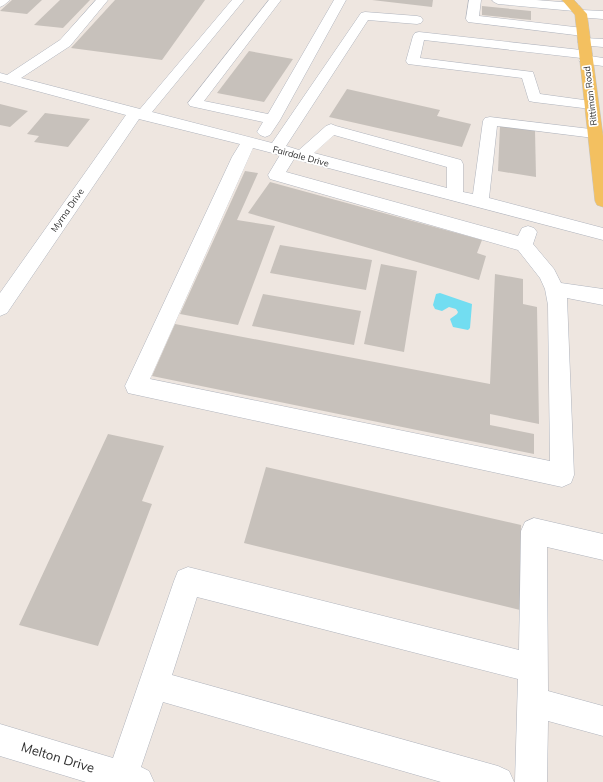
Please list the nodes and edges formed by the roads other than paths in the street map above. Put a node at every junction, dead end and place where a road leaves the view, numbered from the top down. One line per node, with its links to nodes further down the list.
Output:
1 (4, 0): 8 (street)
2 (102, 0): 15 (street)
3 (238, 0): 17 (street, Myrna Drive)
4 (275, 0): 18 (street)
5 (340, 0): 18 (street)
6 (474, 0): 13 (street)
7 (498, 0): 9 (street)
8 (0, 3)
9 (578, 6): 10 (street); 13 (main road, Rittiman Road)
10 (603, 15)
11 (417, 20): 21 (street)
12 (603, 43): 13 (street)
13 (584, 47): 14 (street); 16 (main road, Rittiman Road); 16 (street)
14 (603, 62)
15 (5, 78): 17 (street, Fairdale Drive)
16 (591, 105): 19 (main road, Rittiman Road)
17 (138, 114): 20 (street, Fairdale Drive); 31 (street, Myrna Drive)
18 (273, 120): 20 (street)
19 (598, 142): 22 (main road, Rittiman Road); 25 (street)
20 (253, 143): 21 (street, Fairdale Drive); 29 (street)
21 (289, 153): 23 (street, Fairdale Drive); 23 (street); 28 (street)
22 (602, 176): 24 (main road, Rittiman Road)
23 (455, 196): 25 (street, Fairdale Drive)
24 (603, 201)
25 (480, 202): 26 (street, Fairdale Drive)
26 (531, 216): 27 (street, Fairdale Drive); 28 (street)
27 (603, 234)
28 (524, 245): 29 (street)
29 (555, 289): 30 (street)
30 (603, 298)
31 (0, 307)
32 (603, 547): 33 (street)
33 (533, 668): 34 (street); 35 (street)
34 (154, 685): 38 (street); 39 (street)
35 (533, 702): 36 (street); 40 (street)
36 (603, 721)
37 (0, 740): 38 (street, Melton Drive)
38 (130, 779)
39 (498, 782)
40 (531, 782)

